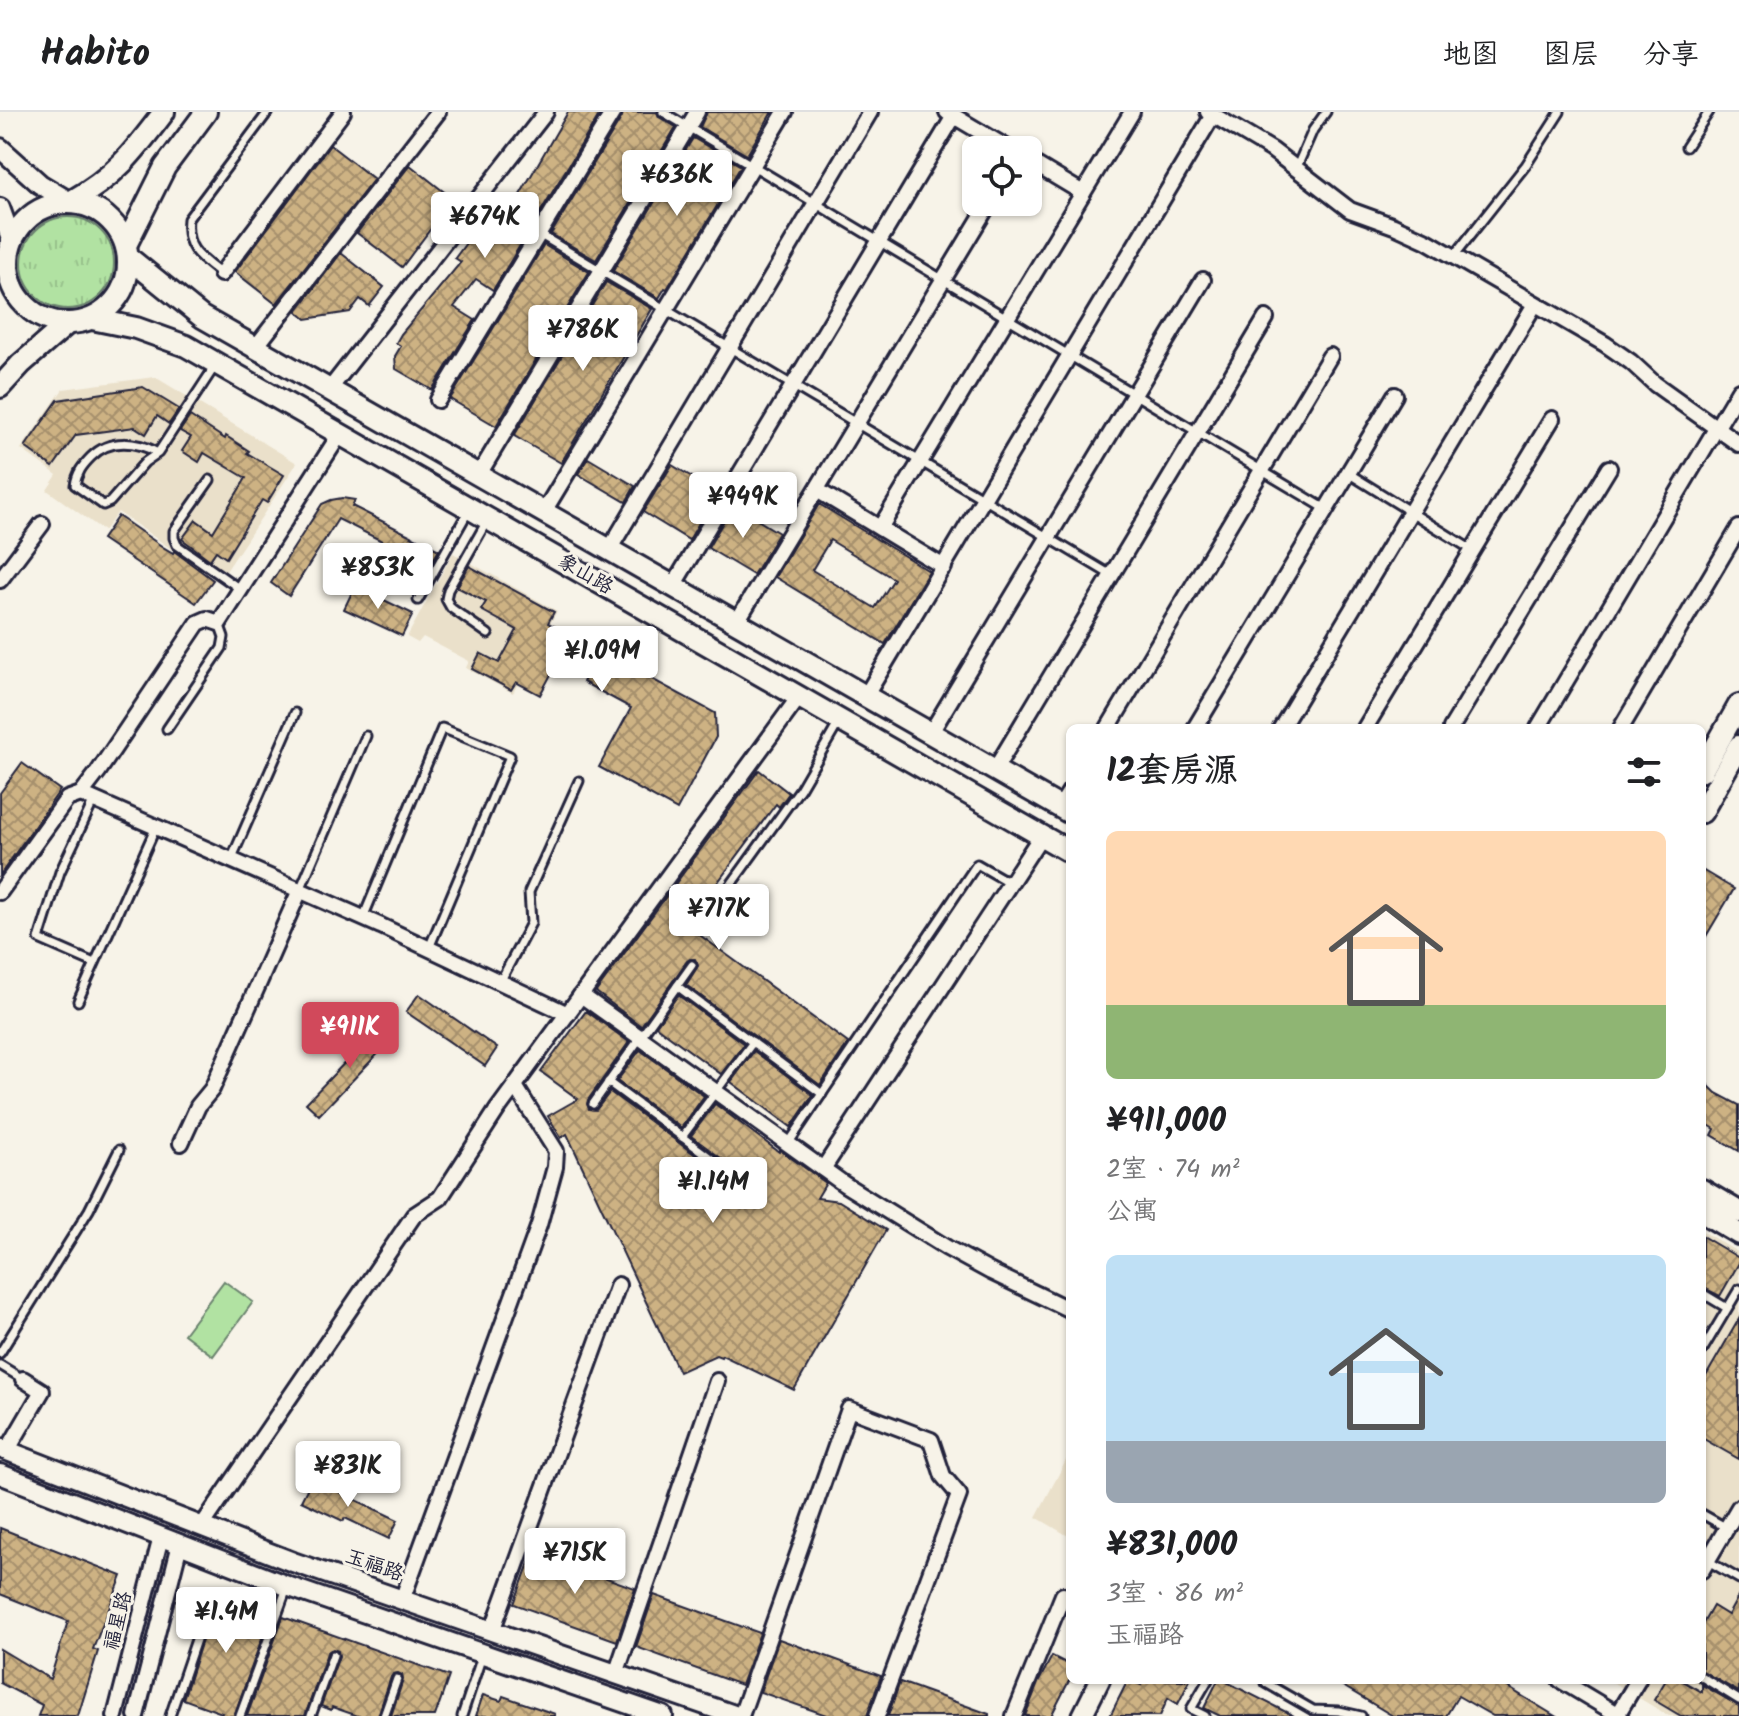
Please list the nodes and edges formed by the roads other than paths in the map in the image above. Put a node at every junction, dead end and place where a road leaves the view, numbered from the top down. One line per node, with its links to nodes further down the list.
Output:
1 (164, 112): 26 (main road)
2 (206, 112): 33 (main road)
3 (268, 112): 37 (lane)
4 (343, 112): 37 (street)
5 (438, 112): 47 (street)
6 (546, 112): 54 (street)
7 (613, 112): 30 (street)
8 (663, 112): 18 (lane)
9 (697, 112): 18 (street)
10 (785, 112): 22 (street)
11 (870, 112): 27 (street)
12 (1132, 112): 25 (street)
13 (1326, 112): 24 (lane)
14 (1560, 112): 34 (lane)
15 (1709, 112): 20 (lane)
16 (950, 114): 19 (street); 32 (street)
17 (1211, 114): 24 (street); 49 (street)
18 (688, 127): 22 (lane); 36 (street)
19 (987, 136)
20 (1686, 147)
21 (0, 148): 26 (street)
22 (753, 166): 27 (lane); 42 (street)
23 (1042, 168): 25 (street)
24 (1296, 169): 34 (street)
25 (1083, 193): 43 (street)
26 (70, 202): 31 (main road); 33 (main road)
27 (816, 203): 32 (lane); 48 (street)
28 (0, 208): 31 (street)
29 (982, 216): 38 (street)
30 (539, 234): 36 (lane); 58 (street)
31 (12, 241): 35 (main road)
32 (879, 241): 38 (lane); 52 (street)
33 (128, 252): 45 (main road); 47 (main road, 象山路)
34 (1454, 256): 41 (street)
35 (8, 266): 40 (main road); 46 (main road)
36 (601, 271): 42 (lane); 70 (street)
37 (221, 274)
38 (943, 280): 43 (lane); 60 (street)
39 (1203, 280): 56 (street)
40 (0, 299)
41 (1535, 304): 61 (street); 75 (street)
42 (666, 309): 48 (lane); 76 (street)
43 (1007, 318): 49 (lane); 66 (street)
44 (1266, 318): 62 (street)
45 (92, 319): 46 (main road); 51 (main road, 象山路)
46 (67, 324): 53 (main road)
47 (255, 348): 54 (main road, 象山路)
48 (730, 348): 52 (lane); 82 (street)
49 (1070, 356): 56 (lane); 73 (street)
50 (1330, 356): 68 (street)
51 (217, 364): 63 (main road, 象山路); 65 (lane)
52 (793, 385): 60 (lane); 87 (street)
53 (0, 387)
54 (329, 390): 70 (main road, 象山路)
55 (1739, 390): 61 (street)
56 (1134, 394): 62 (lane); 81 (street)
57 (1395, 395): 69 (street)
58 (438, 400)
59 (1552, 419): 83 (street)
60 (857, 424): 66 (lane); 72 (street)
61 (1715, 428): 64 (street); 103 (street)
62 (1197, 432): 68 (lane); 85 (street)
63 (340, 434): 77 (main road, 象山路); 88 (street)
64 (1739, 444)
65 (158, 453): 65 (lane)
66 (920, 461): 73 (lane); 79 (street)
67 (1609, 468): 102 (street)
68 (1262, 471): 74 (lane); 98 (street)
69 (1348, 473): 74 (street); 75 (lane)
70 (478, 476): 76 (main road, 象山路)
71 (210, 480): 88 (lane)
72 (817, 490): 79 (street); 91 (street)
73 (984, 500): 81 (lane); 84 (street)
74 (1326, 509): 99 (street)
75 (1411, 512): 83 (lane); 100 (street)
76 (543, 513): 82 (main road, 象山路)
77 (479, 514): 89 (lane); 92 (lane); 93 (main road, 象山路)
78 (42, 524): 86 (street)
79 (880, 528): 84 (street)
80 (1739, 528): 104 (street)
81 (1048, 537): 85 (lane); 106 (street)
82 (609, 550): 87 (main road, 象山路)
83 (1473, 550): 101 (street)
84 (944, 567): 94 (street)
85 (1111, 575): 110 (street)
86 (0, 580)
87 (673, 586): 91 (main road, 象山路)
88 (240, 589): 90 (street)
89 (418, 600)
90 (219, 623): 105 (lane); 112 (street)
91 (736, 623): 94 (main road, 象山路)
92 (488, 634)
93 (799, 697): 97 (main road, 象山路); 129 (street)
94 (865, 697): 106 (main road, 象山路)
95 (1739, 705): 109 (main road)
96 (295, 713): 118 (lane)
97 (840, 720): 116 (main road, 象山路); 123 (lane)
98 (1110, 724)
99 (1197, 724)
100 (1283, 724)
101 (1367, 724)
102 (1453, 724)
103 (1540, 724)
104 (1623, 724)
105 (167, 729)
106 (930, 734): 110 (main road, 象山路)
107 (366, 736): 120 (lane)
108 (1739, 746): 114 (main road)
109 (1706, 764)
110 (994, 771): 113 (main road, 象山路)
111 (579, 781): 127 (lane)
112 (88, 797): 115 (street); 121 (street); 125 (lane)
113 (1066, 804)
114 (1706, 805)
115 (156, 827): 118 (street); 125 (lane)
116 (1041, 836): 117 (main road, 象山路); 119 (street)
117 (1066, 850)
118 (231, 860): 120 (street)
119 (1010, 883): 137 (lane); 143 (street)
120 (300, 890): 122 (street); 140 (street)
121 (0, 892)
122 (363, 918): 124 (street); 124 (lane)
123 (701, 926)
124 (429, 948): 127 (street)
125 (94, 963): 130 (lane)
126 (692, 965): 128 (lane)
127 (500, 982): 131 (street)
128 (677, 986): 132 (lane); 133 (lane)
129 (581, 995): 131 (street); 132 (street)
130 (78, 1001)
131 (568, 1014): 135 (street)
132 (640, 1038): 134 (lane); 136 (street)
133 (753, 1042): 136 (lane); 137 (lane)
134 (608, 1082): 138 (lane); 139 (lane)
135 (515, 1086): 163 (street); 172 (street)
136 (716, 1092): 139 (lane); 141 (street)
137 (822, 1094): 141 (lane)
138 (593, 1104)
139 (682, 1137): 144 (lane)
140 (181, 1143)
141 (788, 1144): 143 (street)
142 (119, 1150): 155 (lane)
143 (823, 1169): 152 (street)
144 (747, 1185)
145 (1706, 1192): 146 (main road)
146 (1739, 1212)
147 (1706, 1214): 148 (main road)
148 (1739, 1234)
149 (618, 1285): 174 (street)
150 (1739, 1289): 153 (lane)
151 (1706, 1295): 153 (lane)
152 (1066, 1308)
153 (1727, 1308): 154 (lane)
154 (1706, 1344)
155 (0, 1353)
156 (0, 1365): 157 (lane)
157 (23, 1379): 159 (street)
158 (717, 1381): 177 (street)
159 (4, 1449): 163 (street, 玉福路)
160 (0, 1474): 165 (street)
161 (1739, 1507): 164 (street)
162 (1706, 1516): 164 (lane)
163 (202, 1526): 172 (street, 玉福路)
164 (1727, 1528): 167 (street)
165 (161, 1537): 166 (street); 188 (street, 福星路)
166 (180, 1544): 170 (street); 189 (street, 福星路)
167 (1706, 1563)
168 (1706, 1565): 169 (lane)
169 (1739, 1579)
170 (287, 1586): 175 (street); 191 (lane)
171 (1066, 1596): 198 (street)
172 (402, 1600): 174 (street, 玉福路)
173 (205, 1613): 190 (lane)
174 (492, 1631): 177 (street, 玉福路)
175 (483, 1654): 194 (lane); 195 (street)
176 (333, 1655): 192 (lane)
177 (616, 1674): 196 (street, 玉福路)
178 (397, 1679): 193 (lane)
179 (1706, 1679): 185 (lane)
180 (1098, 1684): 199 (street)
181 (1206, 1684): 200 (lane)
182 (1268, 1684): 186 (lane)
183 (1567, 1684): 187 (street)
184 (1636, 1684): 187 (street)
185 (1739, 1700)
186 (1311, 1713): 201 (lane)
187 (1619, 1715)
188 (115, 1716)
189 (136, 1716)
190 (170, 1716)
191 (240, 1716)
192 (311, 1716)
193 (384, 1716)
194 (462, 1716)
195 (663, 1716)
196 (739, 1716): 197 (street)
197 (877, 1716)
198 (1014, 1716)
199 (1082, 1716)
200 (1205, 1716)
201 (1361, 1716)

